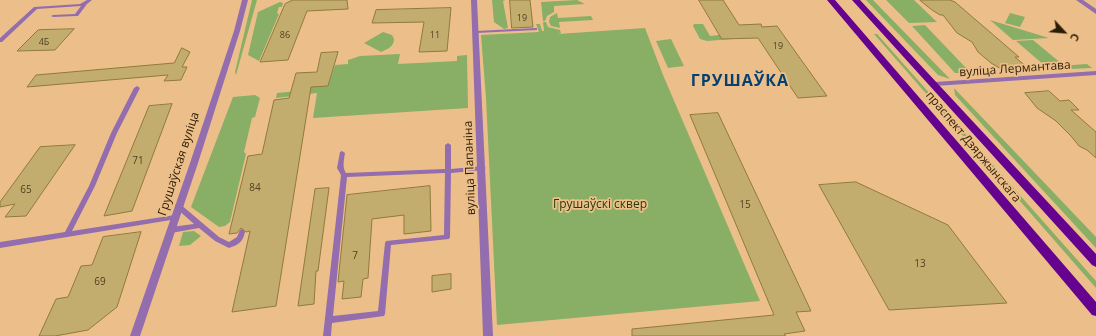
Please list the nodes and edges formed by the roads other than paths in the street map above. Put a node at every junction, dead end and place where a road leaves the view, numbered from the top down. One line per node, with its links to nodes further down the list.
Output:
1 (90, 0): 7 (lane)
2 (245, 0): 21 (street, Грушаўская вуліца)
3 (474, 0): 11 (street, вуліца Папаніна)
4 (831, 0): 29 (main road, праспект Дзяржынскага)
5 (856, 0): 14 (main road, праспект Дзяржынскага)
6 (1079, 0): 8 (street)
7 (85, 4): 9 (lane); 12 (lane)
8 (1096, 12)
9 (53, 16)
10 (536, 29): 11 (lane)
11 (476, 32): 18 (street, вуліца Папаніна)
12 (0, 40)
13 (1096, 73): 14 (lane, вуліца Лермантава)
14 (935, 84): 28 (main road, праспект Дзяржынскага)
15 (137, 88): 26 (lane)
16 (448, 145): 19 (lane)
17 (342, 153): 20 (lane)
18 (483, 168): 19 (lane); 33 (street, вуліца Папаніна)
19 (448, 171): 20 (lane); 30 (lane)
20 (344, 175): 30 (lane)
21 (178, 206): 22 (street, Грушаўская вуліца); 23 (lane)
22 (175, 217): 24 (street, Грушаўская вуліца); 26 (lane)
23 (201, 225): 24 (lane); 25 (lane)
24 (171, 230): 31 (street, Грушаўская вуліца)
25 (242, 232)
26 (68, 234): 27 (lane)
27 (0, 245)
28 (1096, 262)
29 (1096, 311)
30 (328, 320): 32 (lane)
31 (134, 336)
32 (327, 336)
33 (488, 336)

